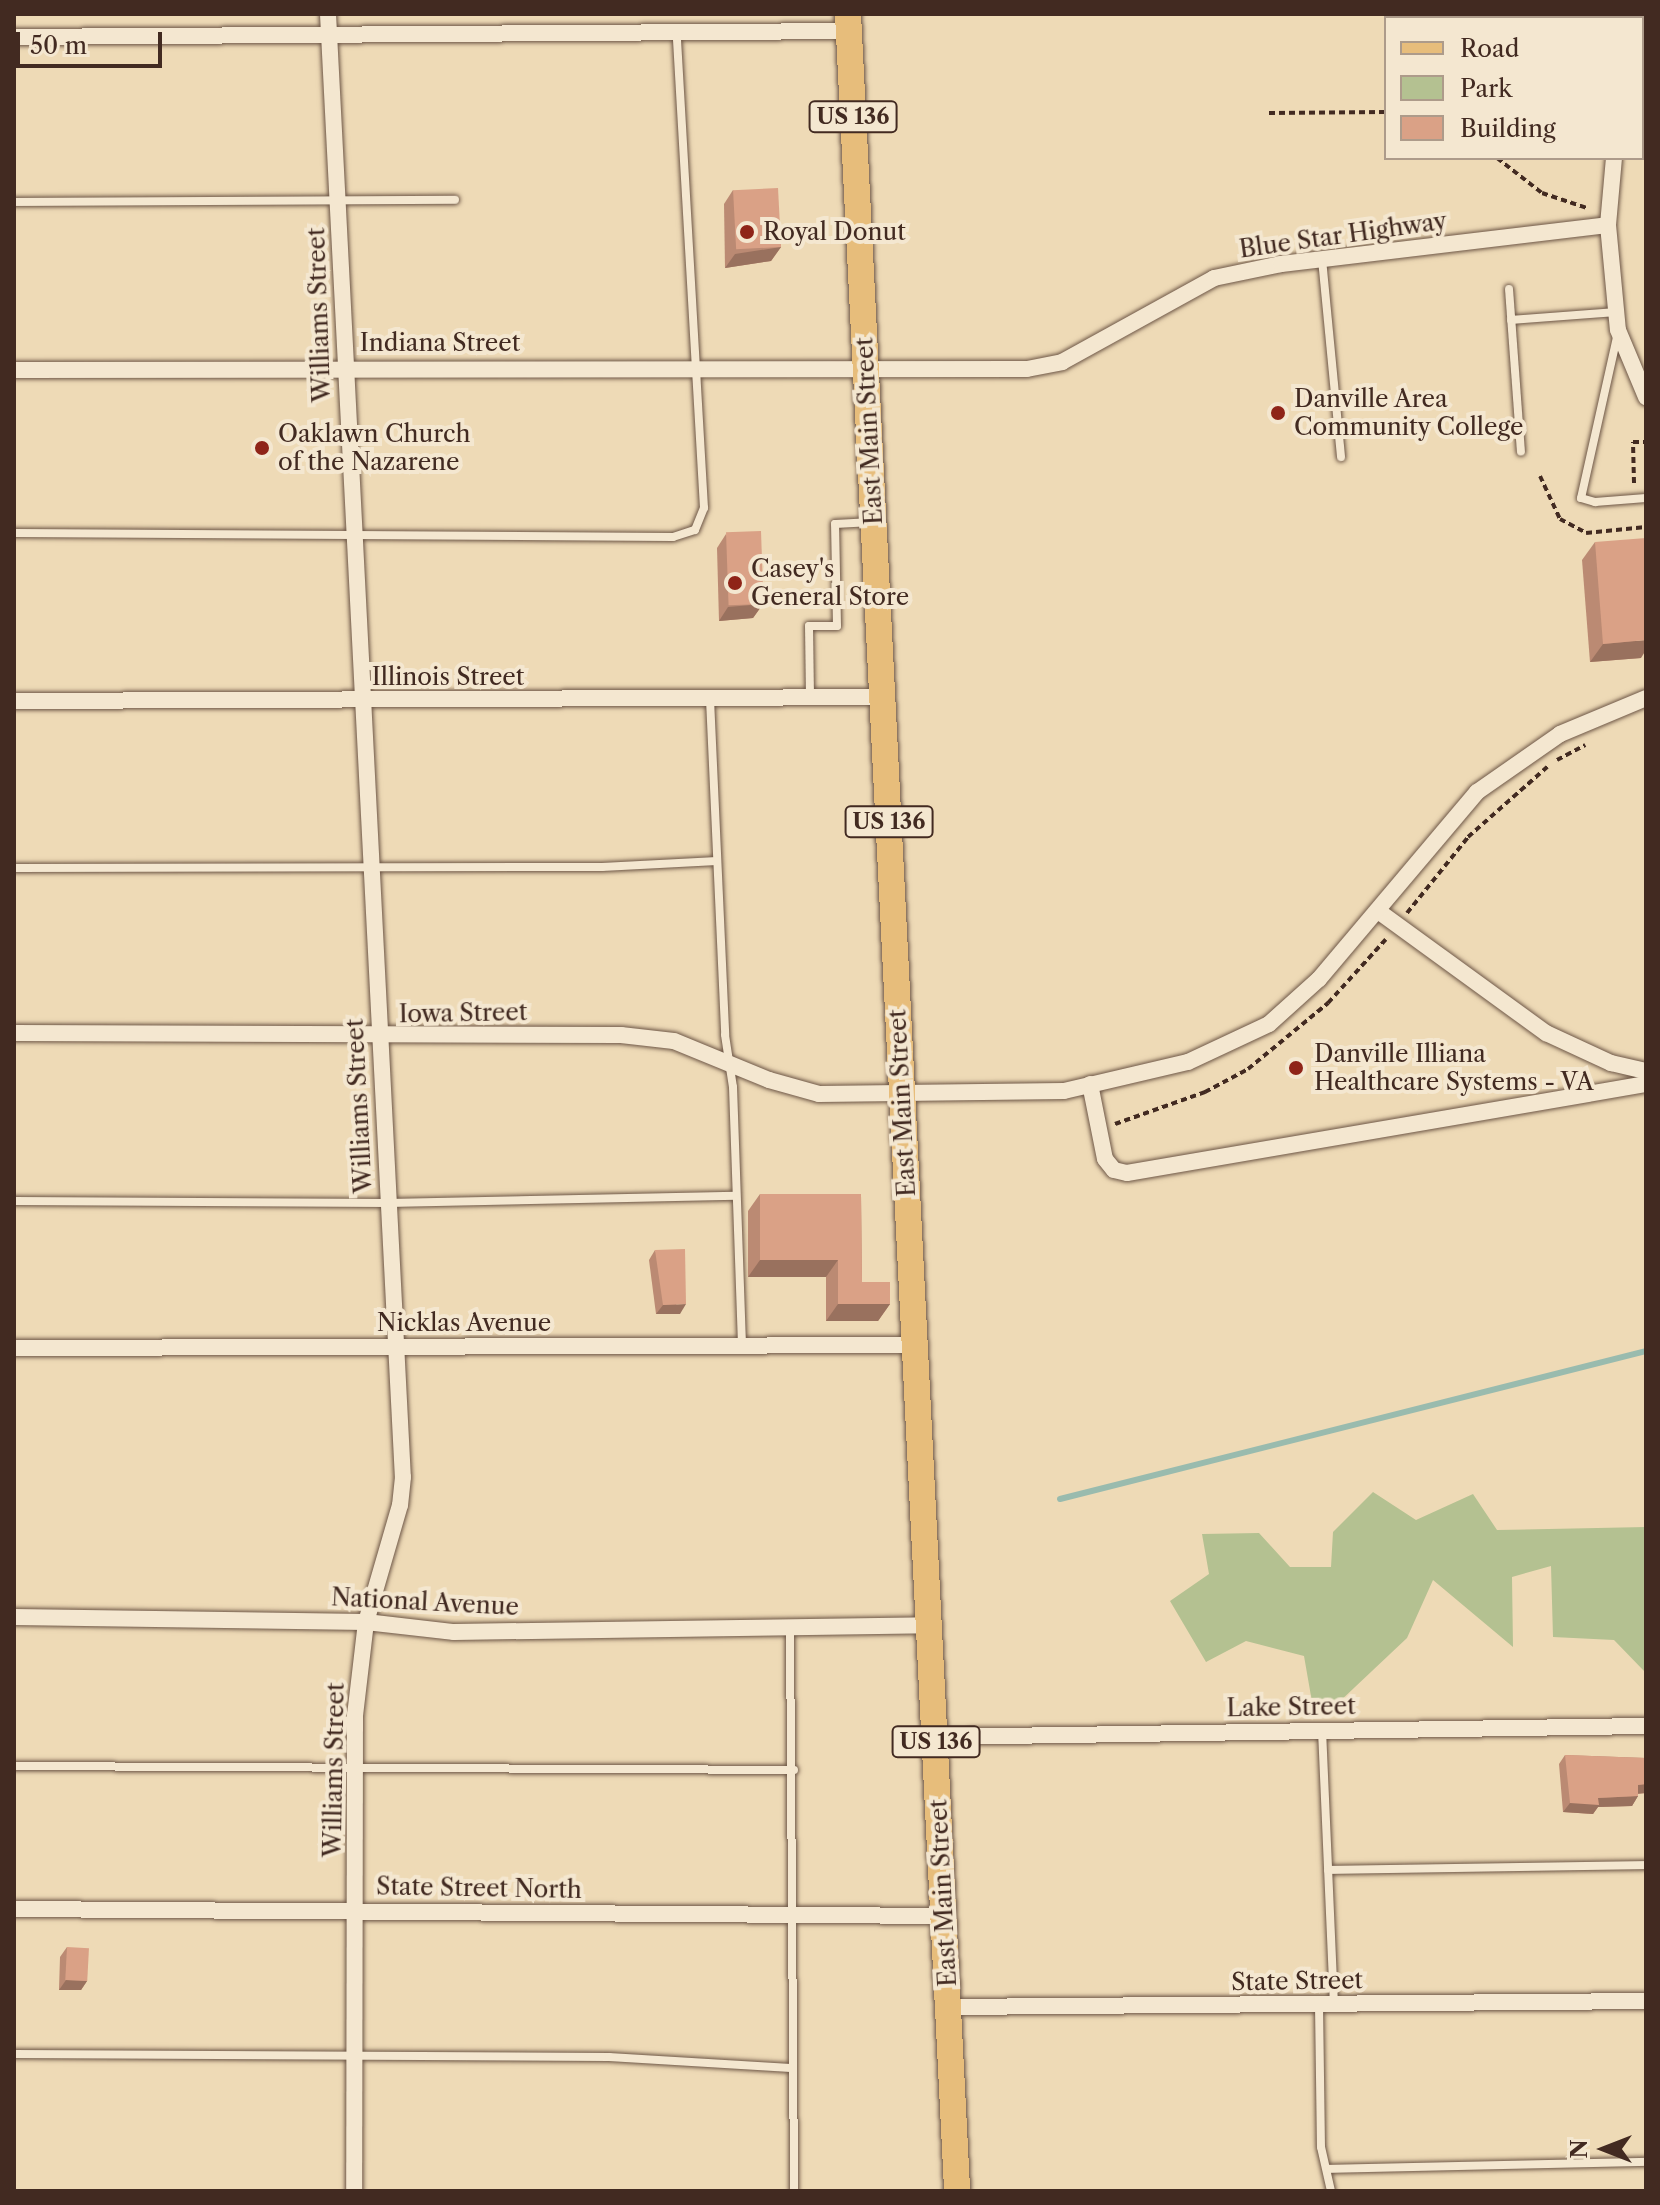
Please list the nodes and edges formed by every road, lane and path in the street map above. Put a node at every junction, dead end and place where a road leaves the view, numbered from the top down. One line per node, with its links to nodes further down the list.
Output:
1 (328, 14): 4 (street, Williams Street)
2 (848, 22): 3 (street); 21 (main road, East Main Street / US 136)
3 (677, 32): 4 (street); 20 (lane)
4 (329, 35): 5 (street); 12 (street, Williams Street)
5 (14, 37)
6 (1384, 112): 7 (path)
7 (1269, 113)
8 (1500, 160): 13 (path)
9 (1614, 160): 14 (street)
10 (455, 200): 12 (lane)
11 (14, 202): 12 (lane)
12 (338, 203): 22 (street, Williams Street)
13 (1587, 208)
14 (1608, 225): 15 (street, Blue Star Highway); 17 (street)
15 (1322, 259): 21 (street, Blue Star Highway); 27 (lane)
16 (1509, 289): 18 (lane)
17 (1616, 312): 18 (lane); 19 (street)
18 (1511, 320): 26 (lane)
19 (1618, 330): 24 (street); 30 (lane)
20 (695, 367): 21 (street, Indiana Street); 22 (street, Indiana Street); 35 (lane)
21 (866, 367): 31 (main road, East Main Street / US 136)
22 (346, 368): 23 (street, Indiana Street); 35 (street, Williams Street)
23 (14, 370)
24 (1646, 397)
25 (1645, 442): 29 (path)
26 (1521, 452)
27 (1341, 457)
28 (1540, 476): 33 (path)
29 (1634, 483)
30 (1646, 498)
31 (874, 522): 37 (main road, East Main Street / US 136); 38 (lane)
32 (1646, 527): 33 (path)
33 (1637, 528): 36 (path)
34 (14, 533): 35 (lane)
35 (351, 537): 42 (street, Williams Street)
36 (1638, 540)
37 (882, 697): 38 (street, Illinois Street); 53 (main road, East Main Street / US 136)
38 (810, 698): 40 (street, Illinois Street)
39 (1646, 698): 46 (street, Iowa Street)
40 (710, 699): 42 (street, Illinois Street); 43 (lane)
41 (14, 701): 42 (street, Illinois Street)
42 (361, 702): 44 (street, Williams Street)
43 (717, 861): 44 (lane); 49 (lane)
44 (371, 867): 45 (lane); 48 (street, Williams Street)
45 (14, 868)
46 (1378, 911): 50 (street); 51 (street, Iowa Street)
47 (14, 1033): 48 (street, Iowa Street)
48 (379, 1038): 49 (street, Iowa Street); 56 (street, Williams Street)
49 (729, 1061): 53 (street, Iowa Street); 54 (lane)
50 (1646, 1071)
51 (1090, 1084): 52 (street); 53 (street, Iowa Street)
52 (1646, 1084)
53 (902, 1095): 57 (main road, East Main Street / US 136)
54 (736, 1196): 56 (lane); 58 (lane)
55 (14, 1201): 56 (lane)
56 (388, 1203): 59 (street, Williams Street)
57 (915, 1345): 58 (street, Nicklas Avenue); 63 (main road, East Main Street / US 136)
58 (742, 1346): 59 (street, Nicklas Avenue)
59 (396, 1347): 60 (street, Nicklas Avenue); 62 (street, Williams Street)
60 (14, 1348)
61 (14, 1617): 62 (street, National Avenue)
62 (366, 1622): 64 (street, National Avenue); 69 (street, Williams Street)
63 (930, 1625): 64 (street, National Avenue); 67 (main road, East Main Street / US 136)
64 (790, 1628): 70 (lane)
65 (1646, 1726): 66 (street, Lake Street)
66 (1322, 1730): 67 (street, Lake Street); 72 (lane)
67 (936, 1737): 75 (main road, East Main Street / US 136)
68 (14, 1766): 69 (lane)
69 (356, 1770): 70 (lane); 73 (street, Williams Street)
70 (794, 1770): 76 (lane)
71 (1646, 1865): 72 (lane)
72 (1328, 1870): 78 (lane)
73 (357, 1908): 74 (street, State Street North); 76 (street, State Street North); 81 (street, Williams Street)
74 (14, 1909)
75 (943, 1916): 76 (street, State Street North); 79 (main road, East Main Street / US 136)
76 (795, 1917): 82 (lane)
77 (1646, 2001): 78 (street, State Street)
78 (1326, 2005): 79 (street, State Street); 84 (lane)
79 (949, 2007): 87 (main road, East Main Street / US 136)
80 (14, 2054): 81 (lane)
81 (355, 2057): 82 (lane); 85 (street, Williams Street)
82 (791, 2068): 86 (lane)
83 (1646, 2162): 84 (lane)
84 (1327, 2169): 88 (lane)
85 (354, 2191)
86 (794, 2191)
87 (957, 2191)
88 (1331, 2191)

